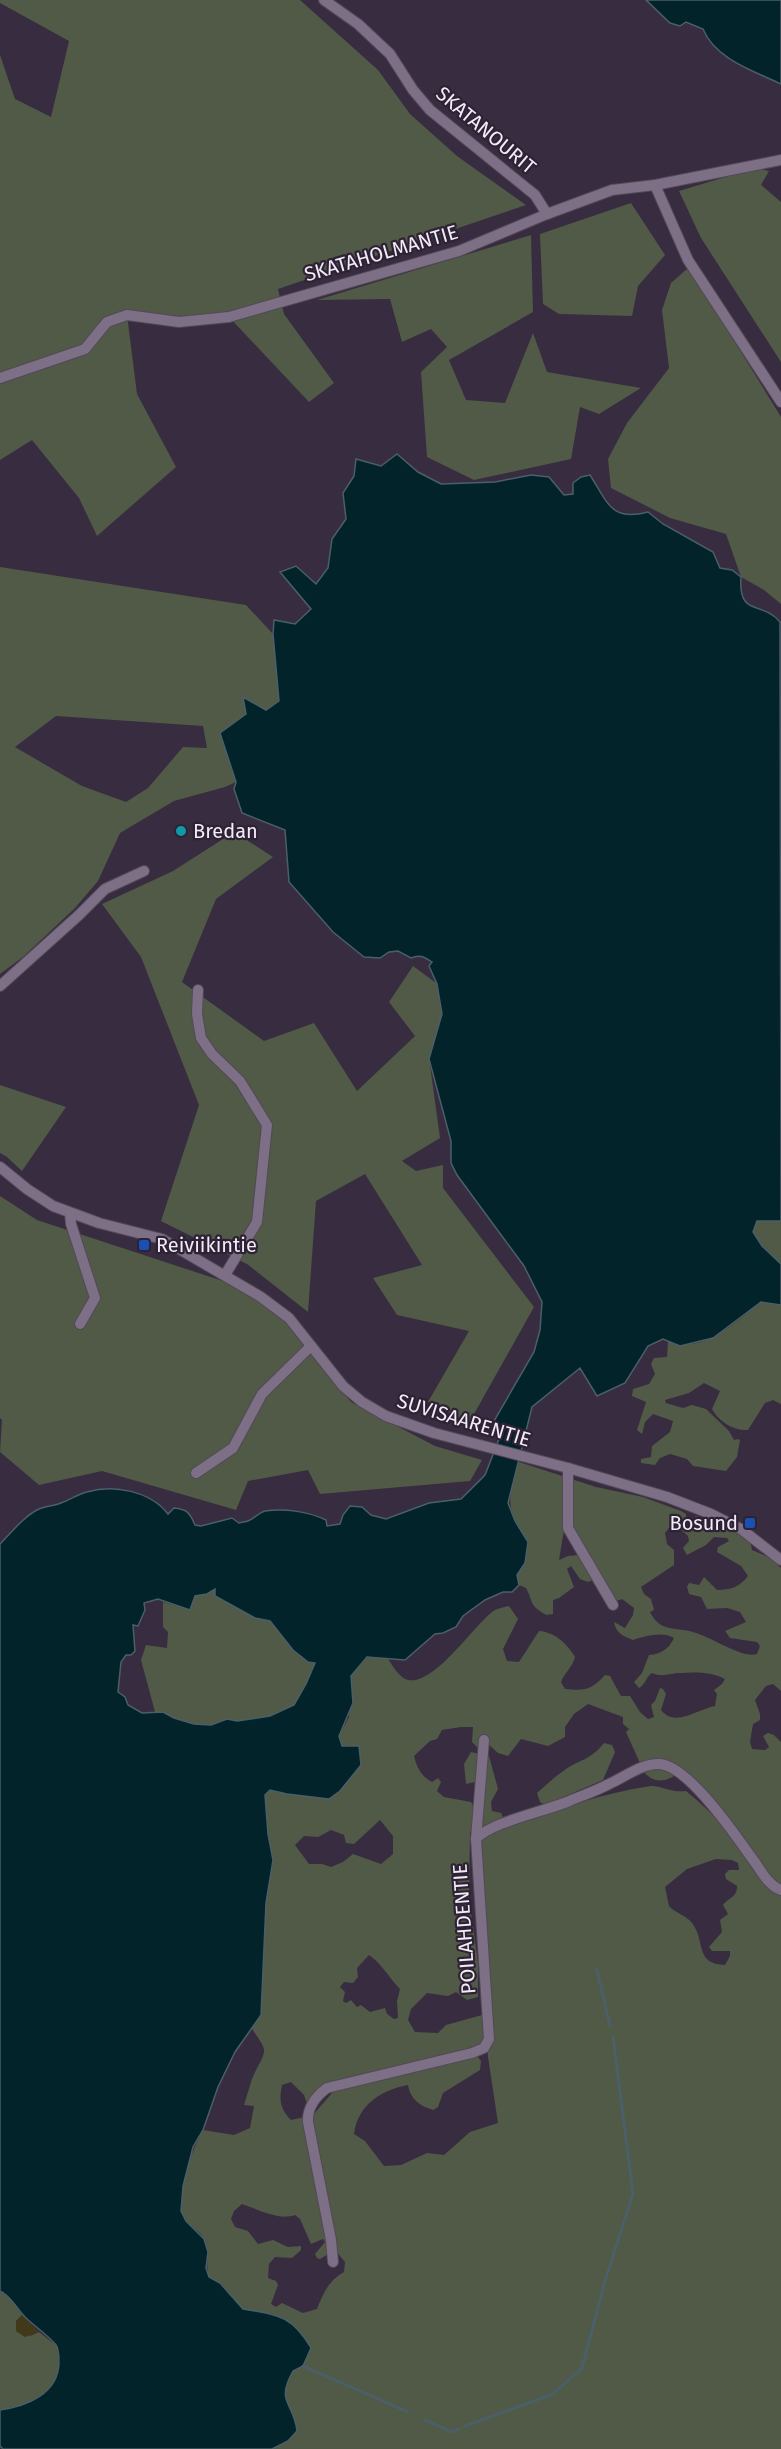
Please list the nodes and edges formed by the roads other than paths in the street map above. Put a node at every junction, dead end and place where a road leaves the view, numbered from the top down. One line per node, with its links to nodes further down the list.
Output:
1 (324, 0): 4 (street, SKATANOURIT)
2 (781, 160): 3 (street, SKATAHOLMANTIE)
3 (655, 185): 4 (street, SKATAHOLMANTIE); 6 (street)
4 (547, 214): 5 (street, SKATAHOLMANTIE)
5 (0, 378)
6 (781, 402)
7 (144, 871): 8 (street)
8 (0, 986)
9 (198, 990): 12 (street)
10 (0, 1167): 11 (street, SUVISAARENTIE)
11 (70, 1213): 12 (street, SUVISAARENTIE); 13 (street)
12 (225, 1275): 14 (street, SUVISAARENTIE)
13 (80, 1324)
14 (311, 1346): 15 (street, SUVISAARENTIE); 16 (street)
15 (568, 1468): 17 (street, SUVISAARENTIE); 18 (street)
16 (196, 1473)
17 (779, 1553)
18 (613, 1605)
19 (484, 1740): 20 (street)
20 (476, 1839): 21 (street, POILAHDENTIE); 22 (street, POILAHDENTIE)
21 (781, 1890)
22 (333, 2262)

